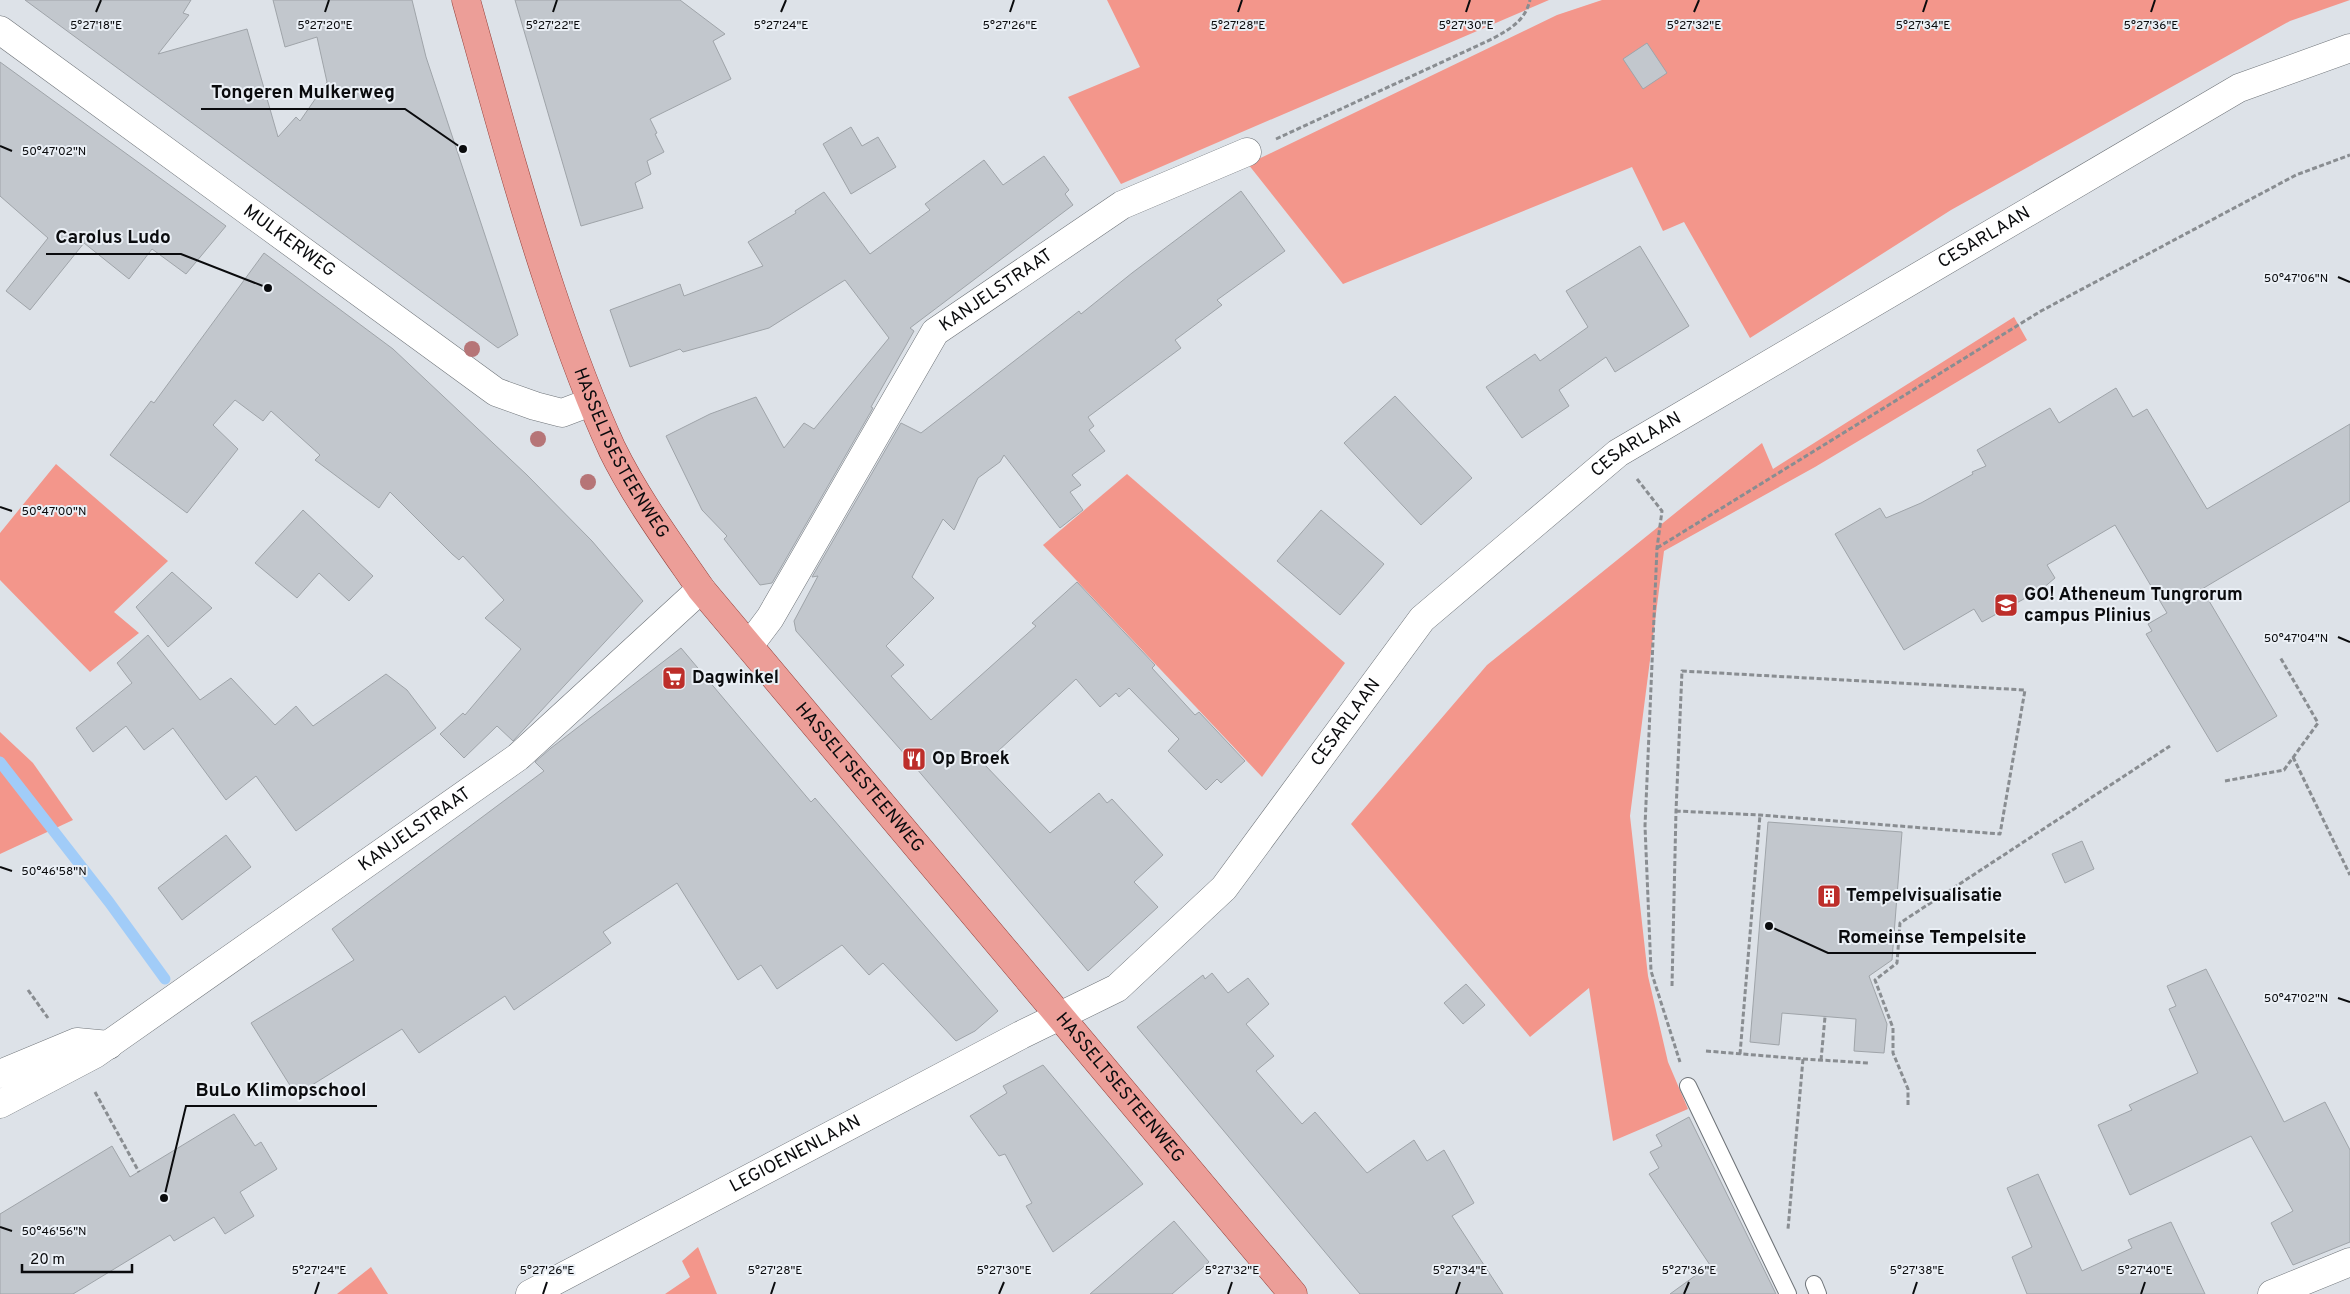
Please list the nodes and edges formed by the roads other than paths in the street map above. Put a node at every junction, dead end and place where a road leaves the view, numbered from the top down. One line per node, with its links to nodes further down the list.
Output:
1 (466, 0): 5 (main road, HASSELTSESTEENWEG)
2 (0, 30): 5 (street, MULKERWEG)
3 (2350, 48): 8 (street, CESARLAAN)
4 (1247, 152): 7 (street, KANJELSTRAAT)
5 (591, 402): 6 (main road, HASSELTSESTEENWEG)
6 (701, 589): 7 (main road, HASSELTSESTEENWEG); 9 (street, KANJELSTRAAT)
7 (749, 646): 8 (main road, HASSELTSESTEENWEG)
8 (1060, 1015): 14 (street, LEGIOENENLAAN); 15 (main road, HASSELTSESTEENWEG)
9 (102, 1050): 10 (street); 12 (street, KANJELSTRAAT)
10 (0, 1074)
11 (1688, 1086): 16 (lane)
12 (0, 1104)
13 (2350, 1262): 17 (street)
14 (530, 1294)
15 (1292, 1294)
16 (1788, 1294)
17 (2272, 1294)

